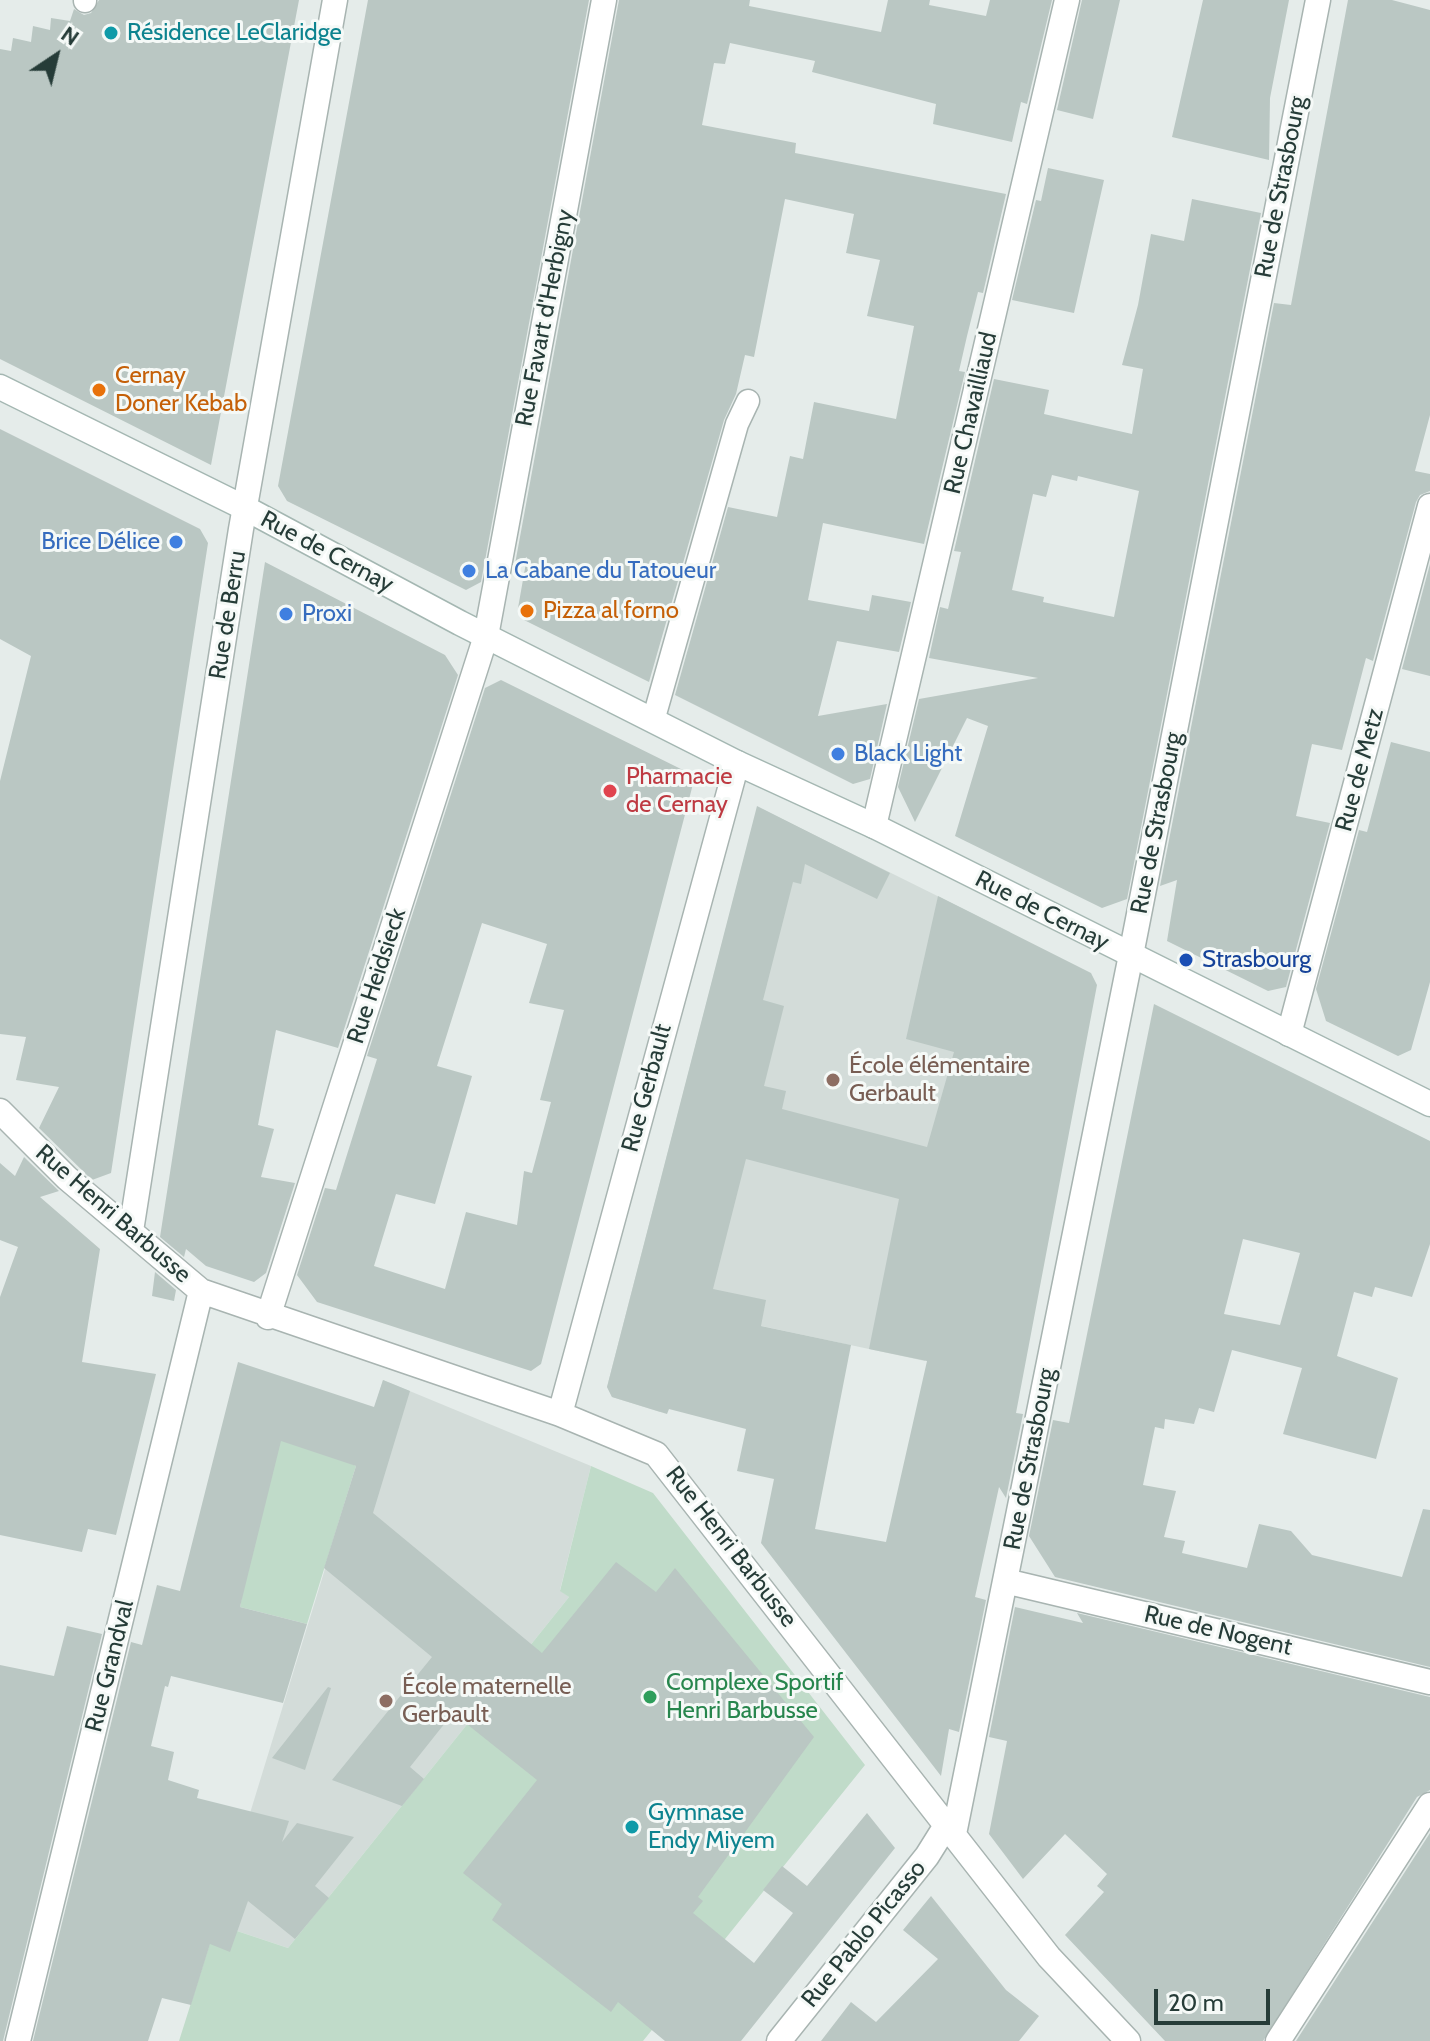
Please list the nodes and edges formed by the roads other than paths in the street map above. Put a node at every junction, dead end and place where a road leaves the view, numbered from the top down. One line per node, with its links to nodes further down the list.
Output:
1 (335, 0): 8 (street, Rue de Berru)
2 (604, 0): 9 (street, Rue Favart d'Herbigny)
3 (1067, 0): 12 (street, Rue Chavailliaud)
4 (1318, 0): 13 (street, Rue de Strasbourg)
5 (0, 387): 8 (street, Rue de Cernay)
6 (748, 401): 10 (lane)
7 (1430, 506): 14 (street, Rue de Metz)
8 (245, 508): 9 (street, Rue de Cernay); 17 (street, Rue de Berru)
9 (486, 636): 10 (street, Rue de Cernay); 19 (street, Rue Heidsieck)
10 (653, 721): 11 (street, Rue de Cernay)
11 (737, 763): 12 (street, Rue de Cernay); 20 (street, Rue Gerbault)
12 (874, 826): 13 (street, Rue de Cernay)
13 (1131, 955): 14 (street, Rue de Cernay); 21 (street, Rue de Strasbourg)
14 (1289, 1034): 15 (street, Rue de Cernay)
15 (1429, 1099)
16 (0, 1111): 17 (street, Rue Henri Barbusse)
17 (131, 1231): 18 (street, Rue Henri Barbusse)
18 (201, 1291): 19 (street, Rue Henri Barbusse); 25 (street, Rue Grandval)
19 (268, 1317): 20 (street, Rue Henri Barbusse)
20 (560, 1414): 24 (street, Rue Henri Barbusse)
21 (1005, 1581): 22 (street, Rue de Nogent); 24 (street, Rue de Strasbourg)
22 (1430, 1682)
23 (1430, 1805): 28 (street)
24 (951, 1829): 26 (street, Rue Pablo Picasso); 27 (street, Rue Henri Barbusse)
25 (18, 2041)
26 (779, 2041)
27 (1128, 2041)
28 (1278, 2041)

